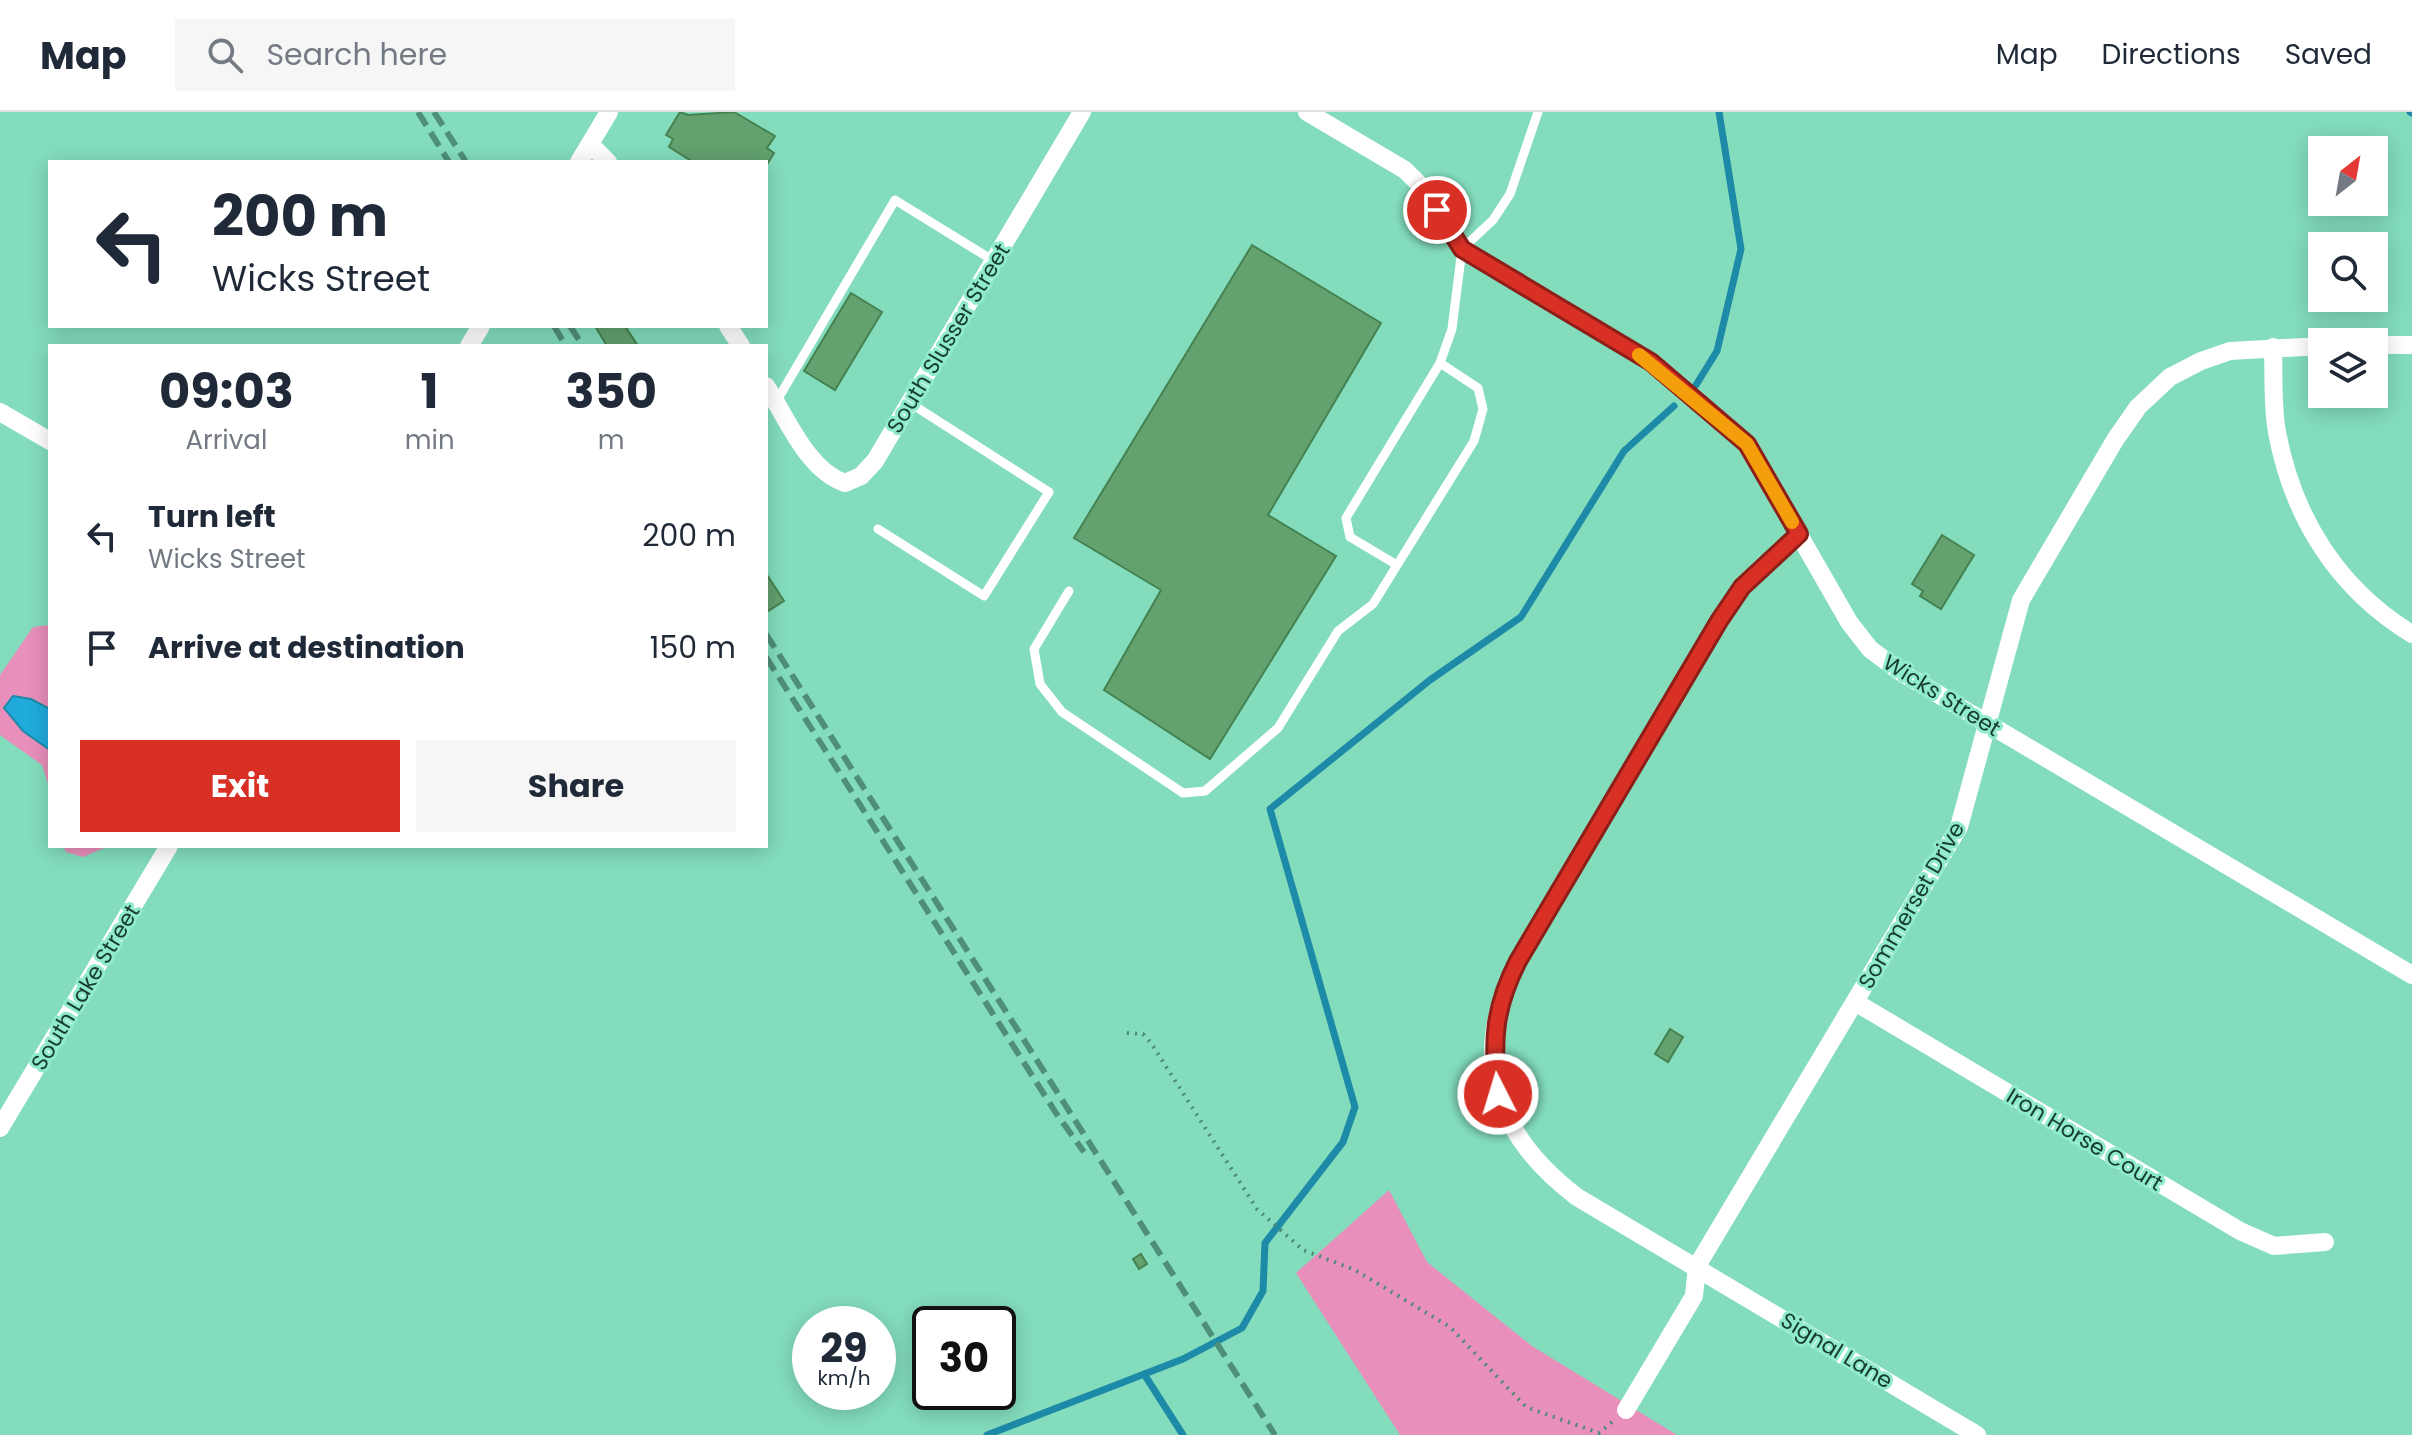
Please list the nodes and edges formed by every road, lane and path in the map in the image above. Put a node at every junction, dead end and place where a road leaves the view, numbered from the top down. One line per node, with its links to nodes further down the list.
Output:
1 (609, 112): 5 (street)
2 (1082, 112): 9 (street, South Slusser Street)
3 (1307, 112): 8 (street, Wicks Street)
4 (1538, 112): 8 (lane)
5 (590, 144): 6 (street); 7 (street)
6 (580, 160)
7 (606, 160)
8 (1462, 249): 14 (lane); 20 (street, Wicks Street)
9 (994, 261): 15 (lane); 16 (street, South Slusser Street)
10 (2388, 345): 11 (street)
11 (2412, 345)
12 (2308, 346): 13 (street, Sommerset Drive)
13 (2273, 347): 23 (street); 24 (street, Sommerset Drive)
14 (1440, 363): 21 (lane); 21 (lane)
15 (771, 394): 16 (street, South Slusser Street)
16 (910, 403): 19 (lane)
17 (0, 412): 18 (street)
18 (48, 440)
19 (878, 529)
20 (1799, 534): 24 (street, Wicks Street); 31 (street, Signal Lane)
21 (1397, 565): 22 (lane)
22 (1069, 591)
23 (2412, 634)
24 (1990, 724): 26 (street, Wicks Street); 27 (street, Sommerset Drive)
25 (168, 848): 29 (street, South Lake Street)
26 (2412, 975)
27 (1855, 1002): 30 (street, Iron Horse Court); 31 (street, Sommerset Drive)
28 (1127, 1033): 32 (path)
29 (0, 1128)
30 (2325, 1242)
31 (1697, 1266): 32 (street, Sommerset Drive); 33 (street, Signal Lane)
32 (1626, 1410)
33 (1977, 1435)

